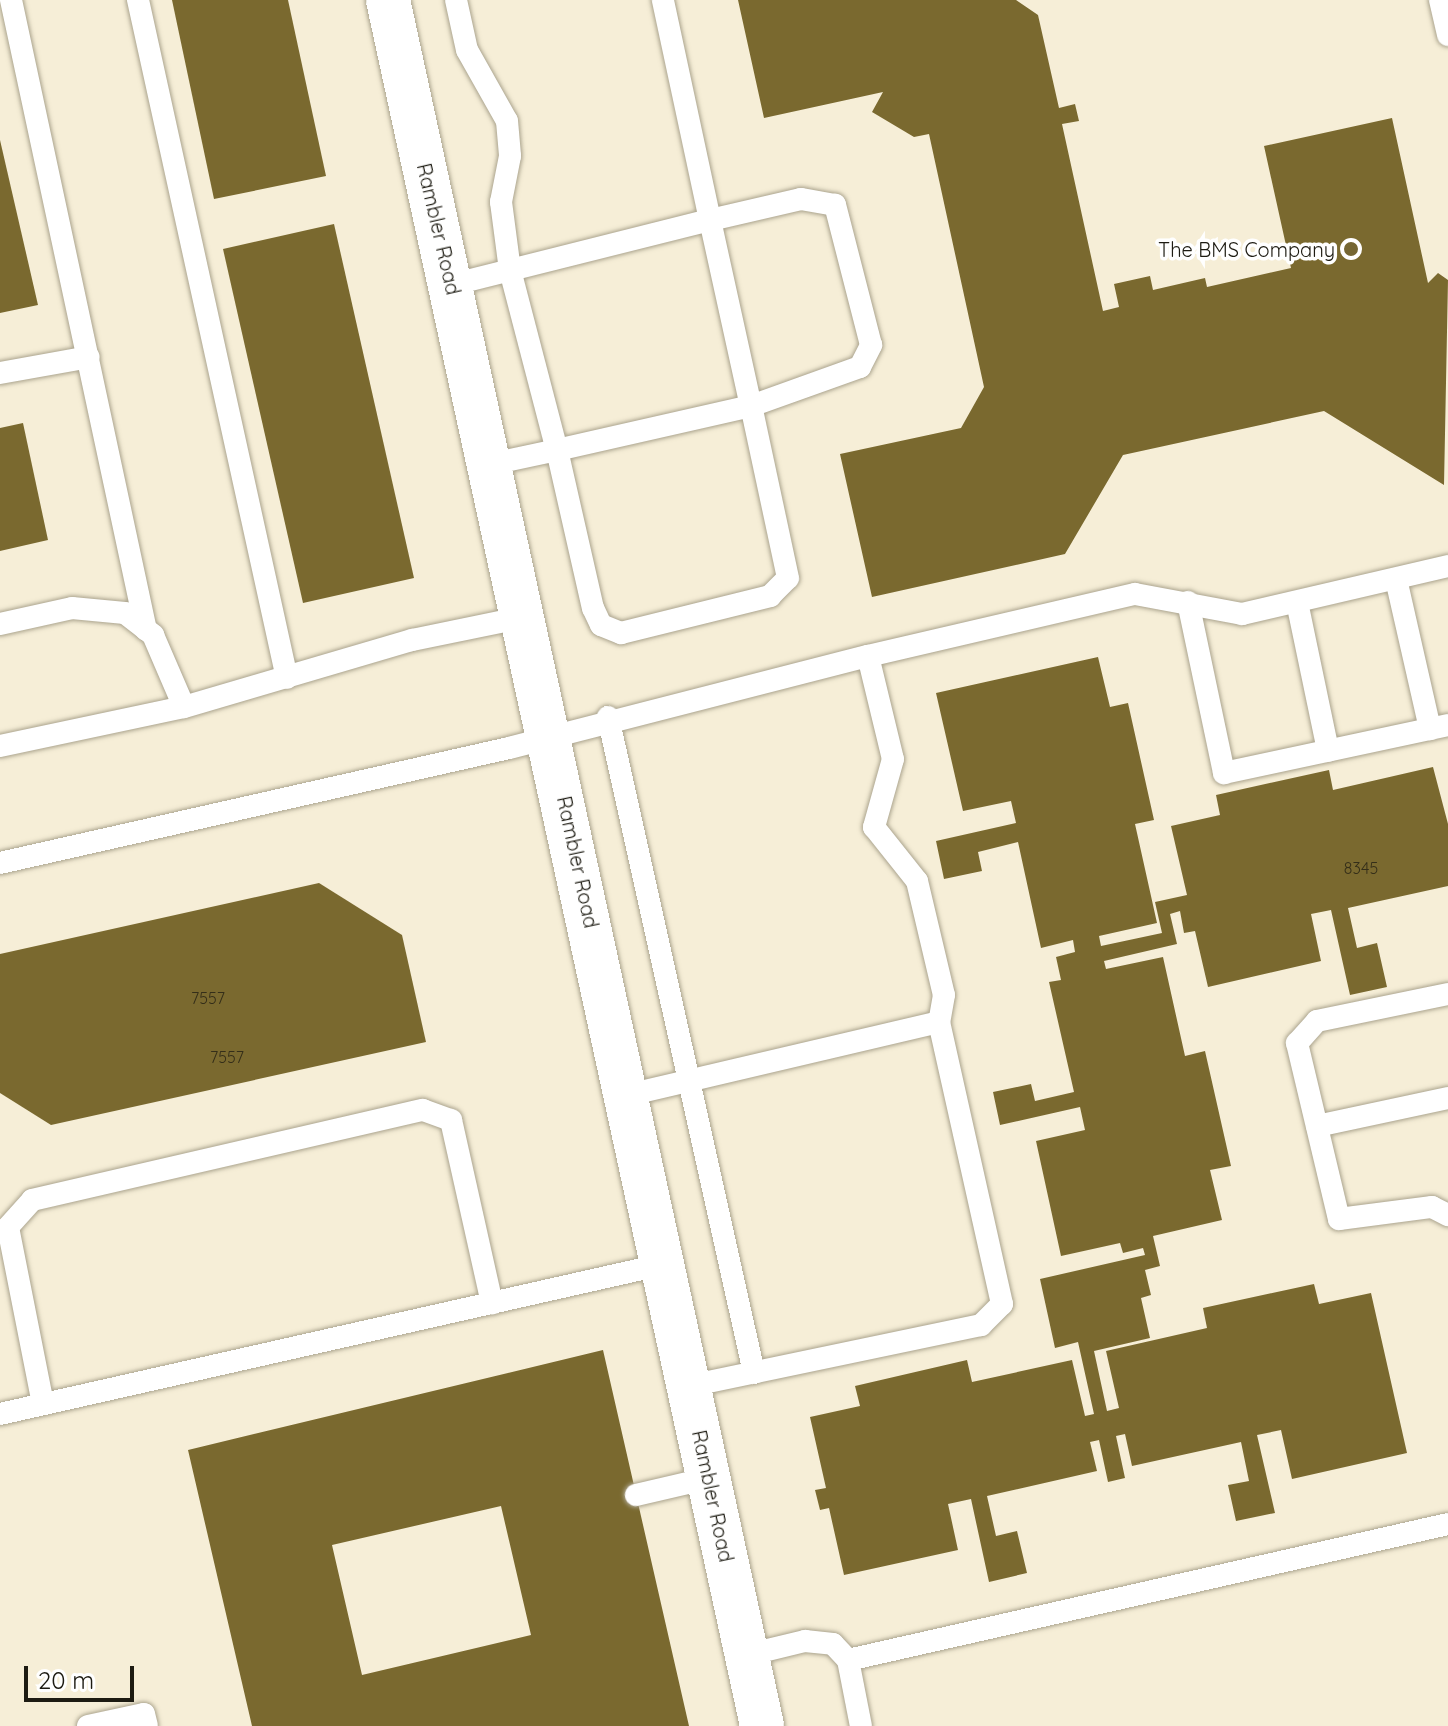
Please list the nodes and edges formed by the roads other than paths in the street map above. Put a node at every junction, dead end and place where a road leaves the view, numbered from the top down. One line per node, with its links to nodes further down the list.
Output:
1 (11, 0): 11 (lane)
2 (138, 0): 24 (lane)
3 (388, 0): 10 (street, Rambler Road)
4 (456, 0): 9 (lane)
5 (663, 0): 8 (lane)
6 (1440, 0): 7 (lane)
7 (1448, 35)
8 (710, 220): 9 (lane); 13 (lane); 13 (lane)
9 (510, 270): 10 (lane); 14 (lane)
10 (451, 285): 15 (street, Rambler Road)
11 (89, 357): 12 (lane); 22 (lane)
12 (0, 373)
13 (751, 406): 14 (lane); 14 (lane)
14 (557, 450): 15 (lane)
15 (491, 464): 20 (street, Rambler Road)
16 (1448, 566): 17 (lane)
17 (1396, 579): 19 (lane); 27 (lane)
18 (1188, 602): 19 (lane); 23 (lane); 30 (lane)
19 (1297, 602): 30 (lane)
20 (524, 617): 24 (lane); 28 (street, Rambler Road)
21 (0, 624): 22 (lane)
22 (146, 630): 25 (lane)
23 (868, 656): 26 (lane); 33 (lane)
24 (287, 678): 25 (lane)
25 (184, 707): 29 (lane)
26 (608, 717): 28 (lane); 34 (lane)
27 (1439, 727): 30 (lane)
28 (550, 736): 31 (lane); 35 (street, Rambler Road)
29 (0, 746)
30 (1328, 751)
31 (0, 863)
32 (1448, 994): 37 (lane)
33 (939, 1022): 34 (lane); 41 (lane)
34 (691, 1080): 35 (lane); 41 (lane)
35 (628, 1095): 39 (street, Rambler Road)
36 (1448, 1098): 37 (lane)
37 (1317, 1126): 38 (lane)
38 (1448, 1215)
39 (664, 1264): 40 (lane); 42 (street, Rambler Road)
40 (492, 1303): 43 (lane); 43 (lane)
41 (754, 1373): 42 (lane)
42 (690, 1386): 45 (street, Rambler Road)
43 (43, 1404): 44 (lane)
44 (0, 1414)
45 (709, 1478): 46 (lane); 48 (street, Rambler Road)
46 (636, 1495)
47 (1448, 1524): 49 (lane)
48 (747, 1655): 49 (lane); 52 (street, Rambler Road)
49 (848, 1660): 53 (lane)
50 (88, 1726): 51 (lane)
51 (147, 1726)
52 (762, 1726)
53 (861, 1726)

